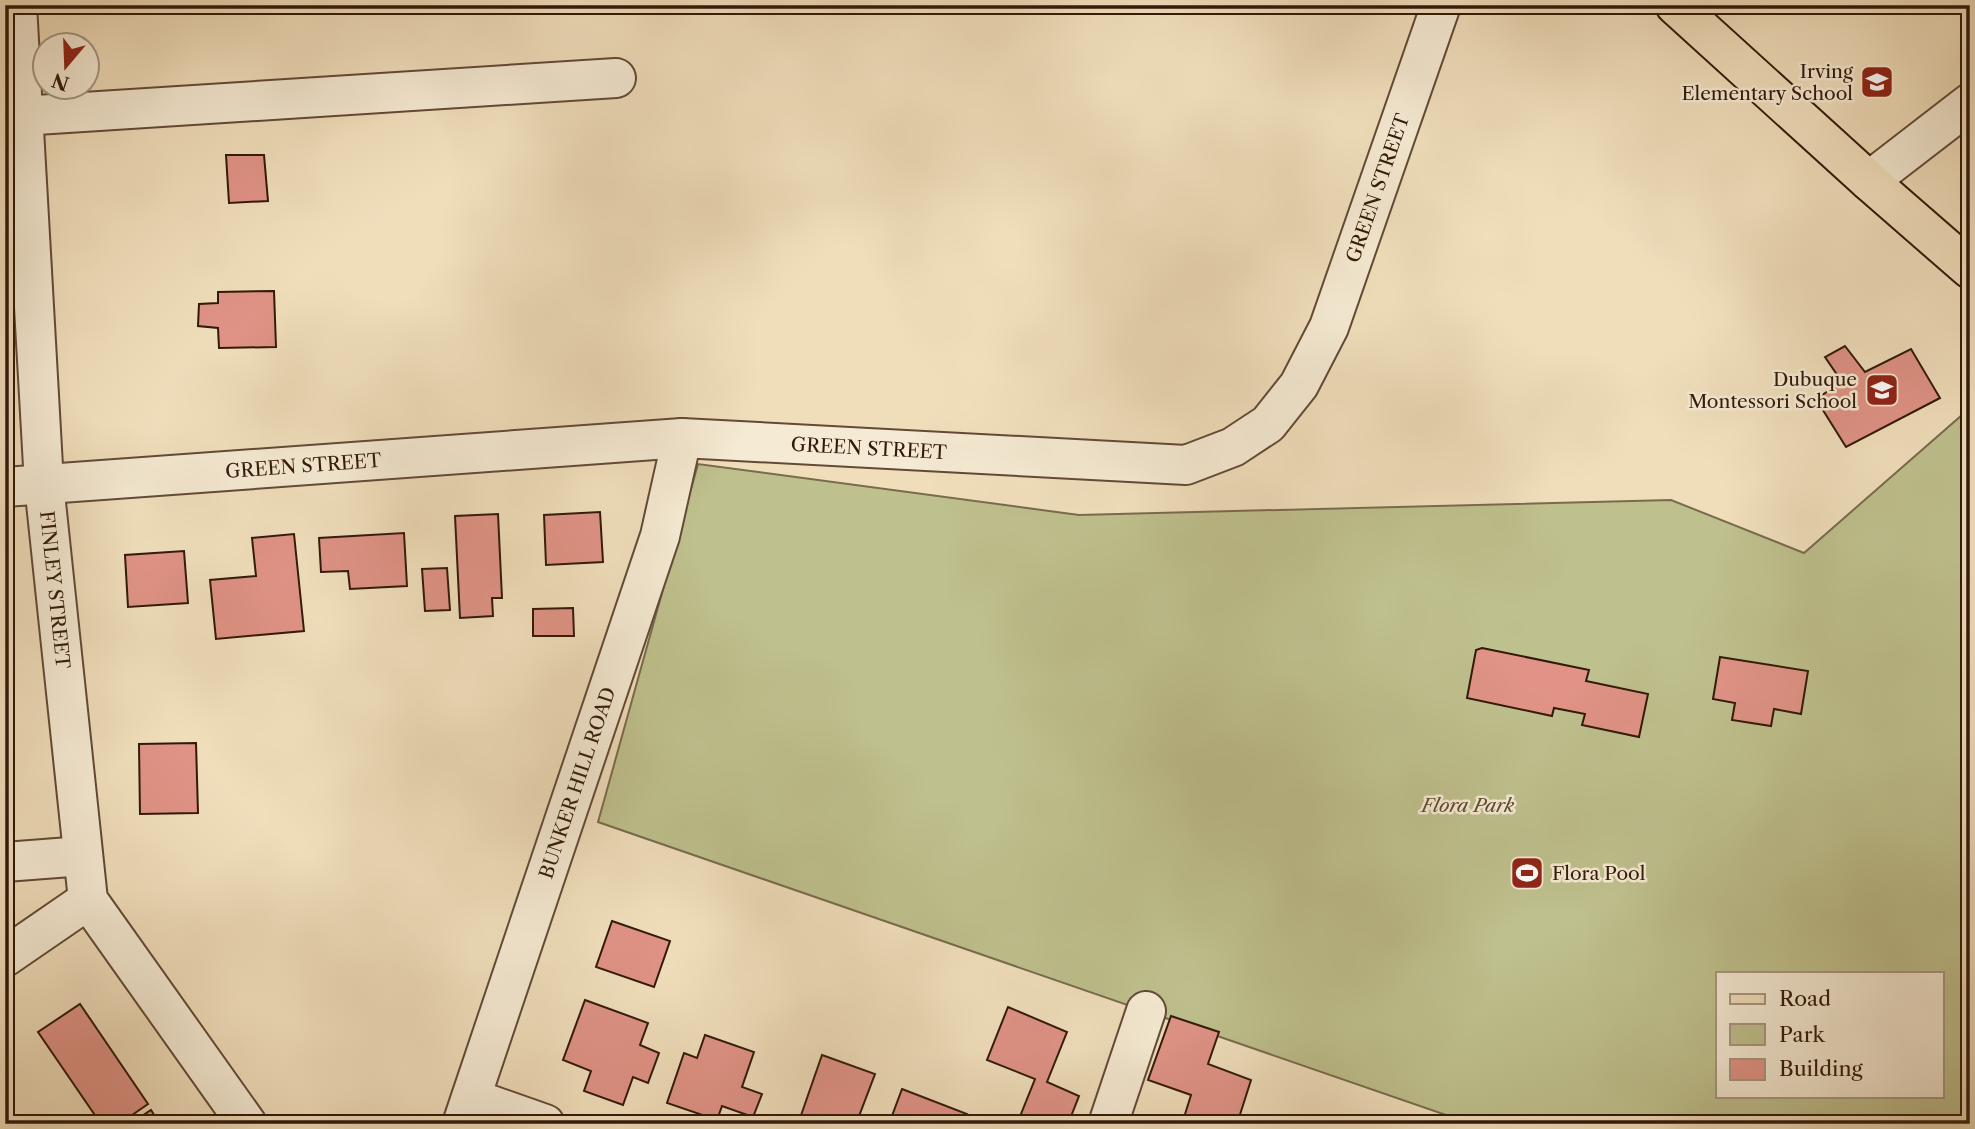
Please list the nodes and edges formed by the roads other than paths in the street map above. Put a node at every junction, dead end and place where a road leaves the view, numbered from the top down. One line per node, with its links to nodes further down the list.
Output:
1 (17, 5): 6 (street, FINLEY STREET)
2 (1441, 5): 9 (street, GREEN STREET)
3 (1675, 5): 7 (main road)
4 (616, 78): 6 (street)
5 (1970, 103): 7 (street)
6 (14, 116): 10 (street, FINLEY STREET)
7 (1869, 181): 8 (main road)
8 (1970, 269)
9 (682, 438): 10 (street, GREEN STREET); 17 (street, BUNKER HILL ROAD)
10 (44, 484): 11 (street, GREEN STREET); 12 (street, FINLEY STREET)
11 (5, 487)
12 (83, 856): 13 (street); 14 (street, FINLEY STREET)
13 (5, 862)
14 (88, 900): 15 (street); 18 (street, FINLEY STREET)
15 (5, 957)
16 (1146, 1011): 20 (street)
17 (466, 1111): 19 (street)
18 (247, 1124)
19 (545, 1124)
20 (1108, 1124)

